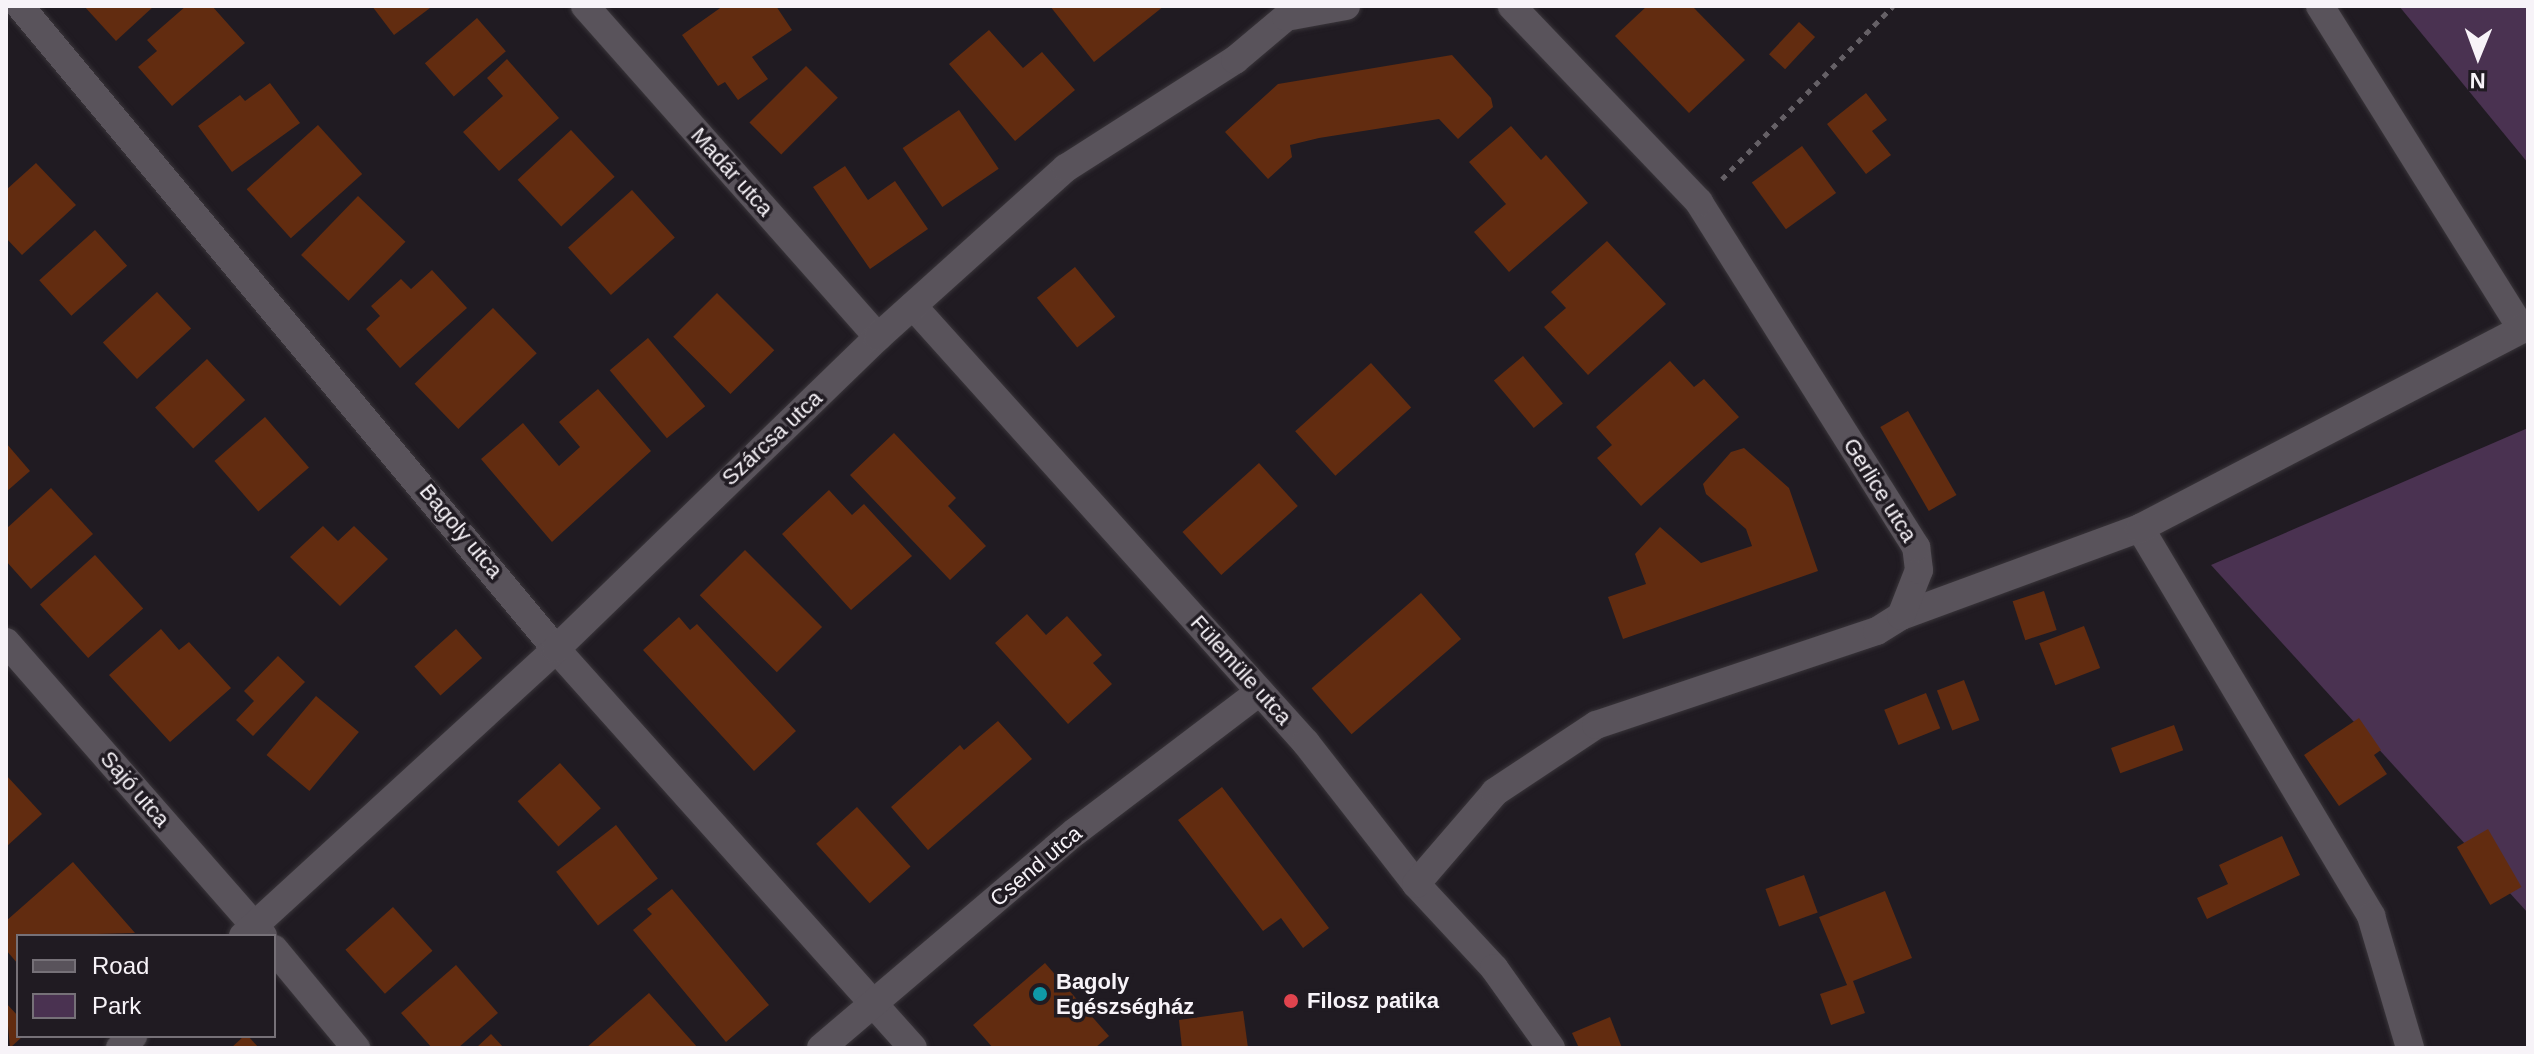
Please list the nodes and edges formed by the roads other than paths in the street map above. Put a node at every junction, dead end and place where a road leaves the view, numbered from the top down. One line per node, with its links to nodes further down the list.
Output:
1 (20, 6): 13 (street, Bagoly utca)
2 (585, 6): 9 (street, Madár utca)
3 (1346, 6): 6 (street, Szárcsa utca)
4 (1512, 6): 11 (street, Gerlice utca)
5 (2320, 6): 8 (street)
6 (1281, 12): 7 (street, Szárcsa utca)
7 (913, 306): 9 (street, Szárcsa utca); 14 (street, Fülemüle utca)
8 (2525, 328): 10 (street)
9 (878, 337): 13 (street, Szárcsa utca)
10 (2140, 528): 11 (street); 23 (street)
11 (1901, 616): 15 (street)
12 (6, 642): 16 (street, Sajó utca)
13 (556, 649): 16 (street, Szárcsa utca); 18 (street, Bagoly utca)
14 (1258, 693): 15 (street, Fülemüle utca); 18 (street, Csend utca)
15 (1416, 884): 22 (street, Fülemüle utca)
16 (254, 933)
17 (276, 951): 19 (street)
18 (873, 1004): 20 (street, Csend utca); 21 (street, Bagoly utca)
19 (356, 1048)
20 (821, 1048)
21 (913, 1048)
22 (1551, 1048)
23 (2410, 1048)

